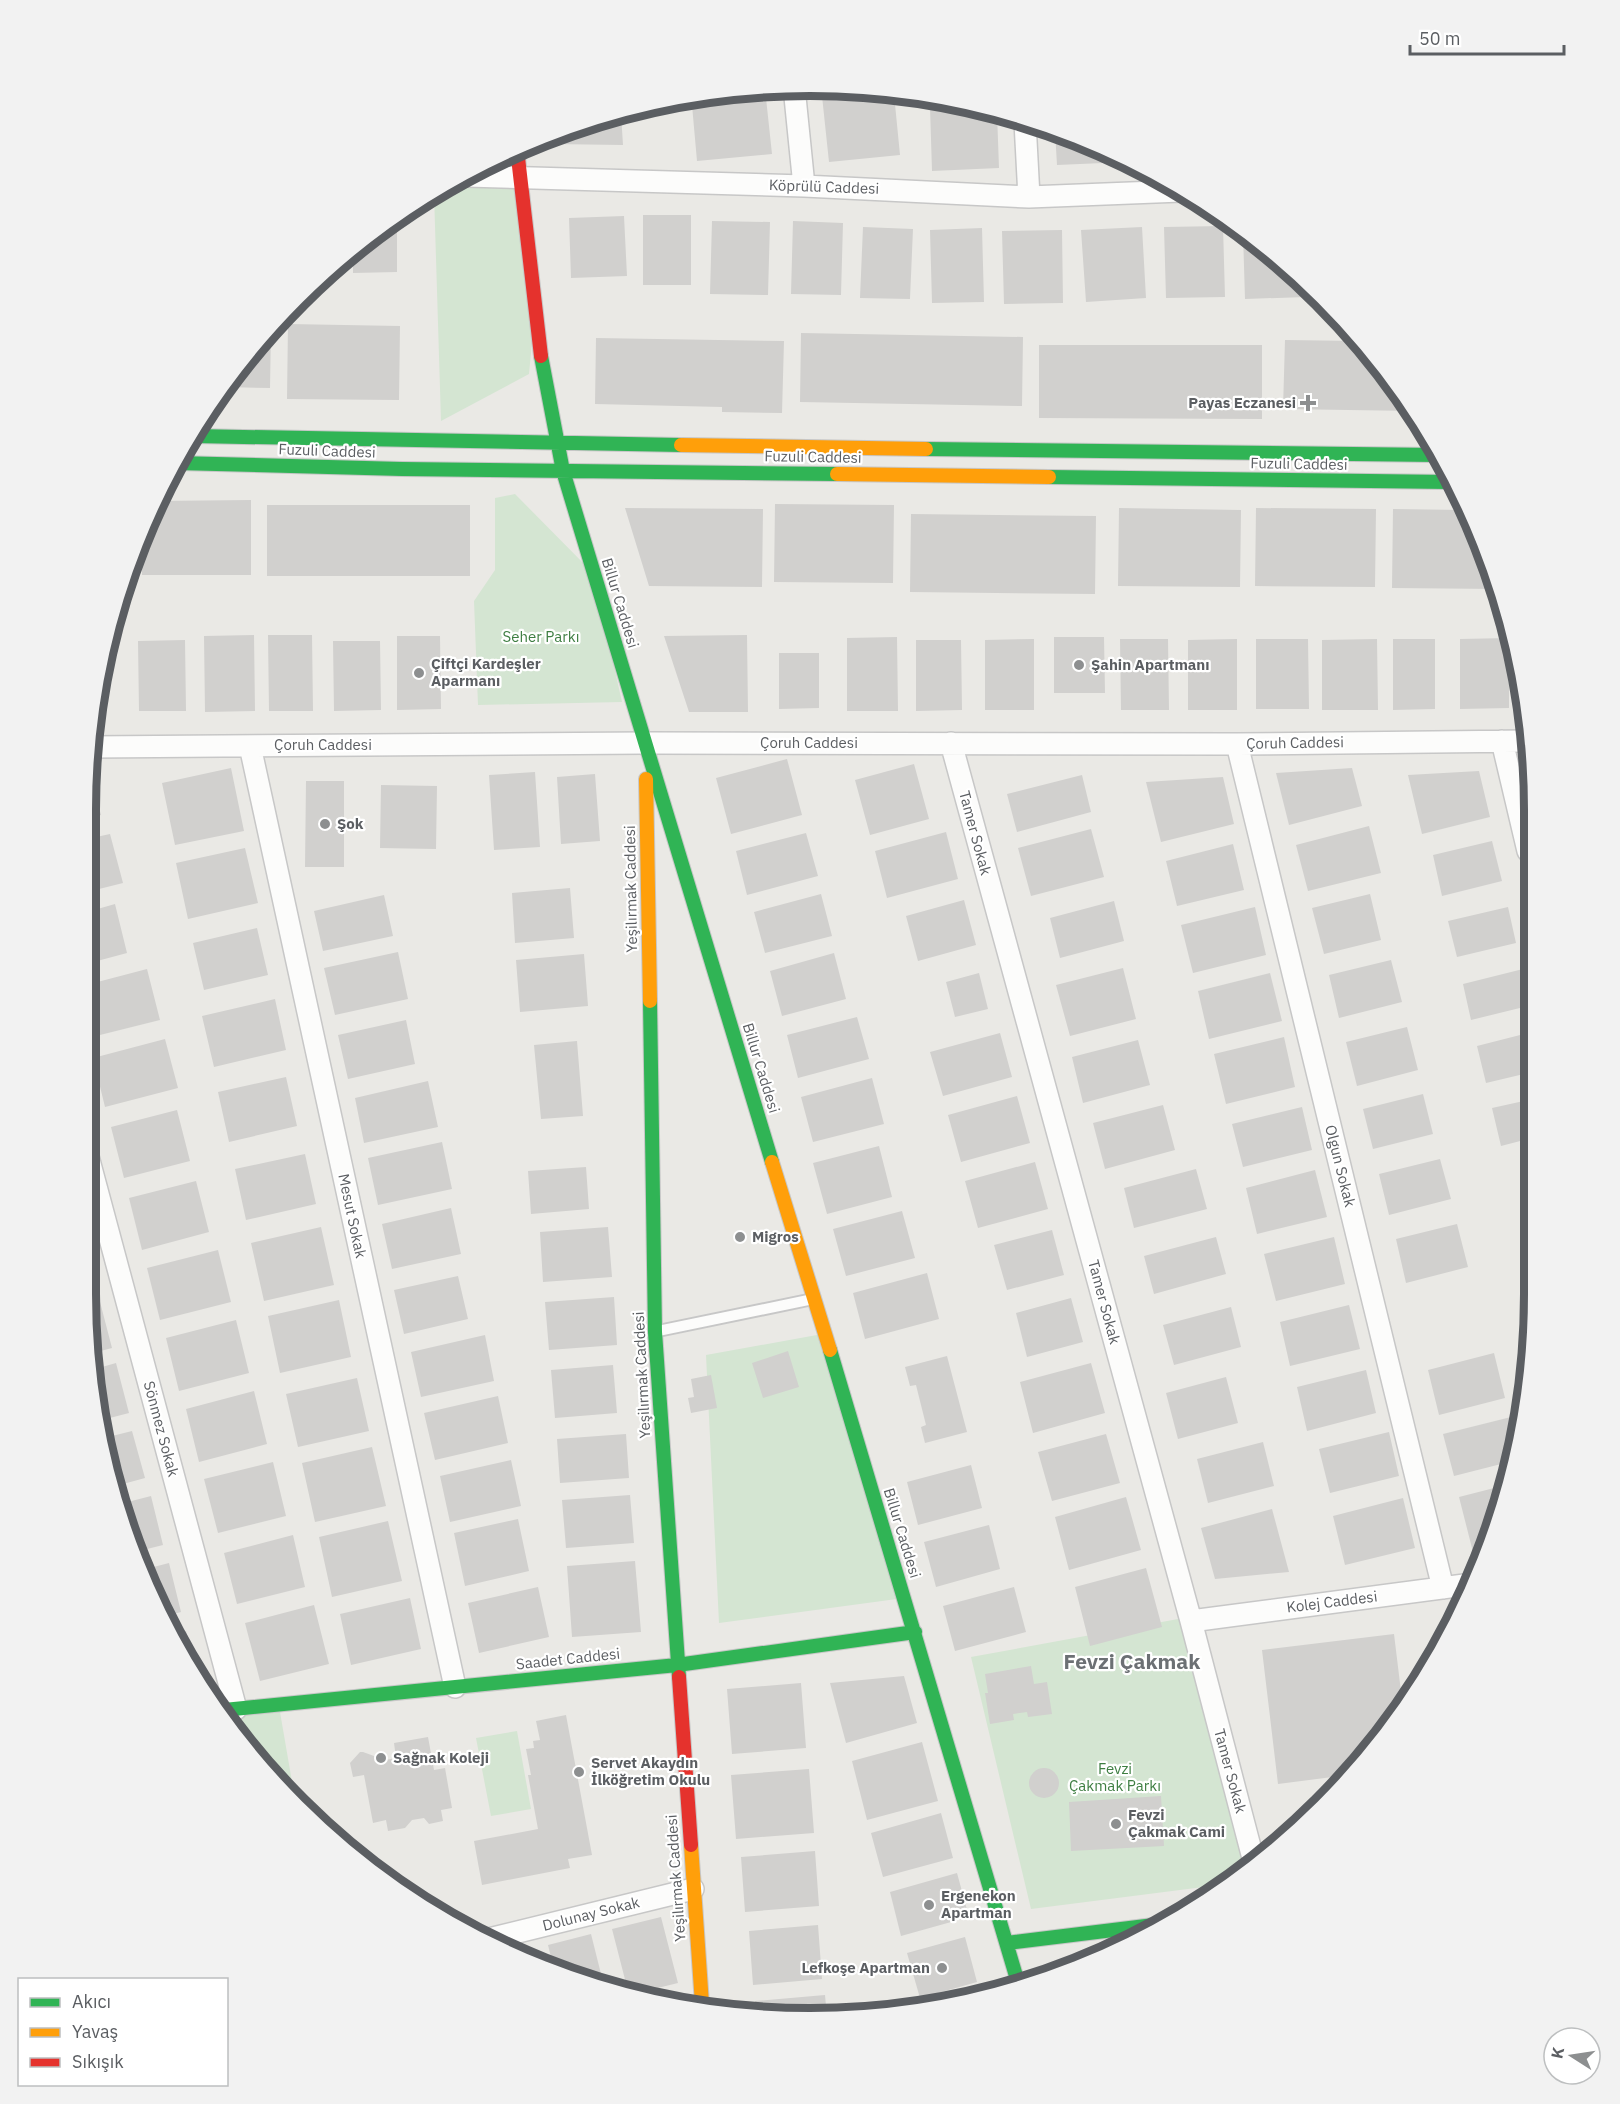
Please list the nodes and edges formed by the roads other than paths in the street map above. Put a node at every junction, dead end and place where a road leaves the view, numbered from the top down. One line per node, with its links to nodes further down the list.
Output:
1 (795, 97): 6 (street)
2 (1025, 129): 8 (street)
3 (518, 159): 5 (street, Billur Caddesi)
4 (482, 176): 5 (street, Köprülü Caddesi)
5 (520, 177): 6 (street, Köprülü Caddesi); 10 (street, Billur Caddesi)
6 (804, 186): 8 (street, Köprülü Caddesi)
7 (1165, 191): 8 (street, Köprülü Caddesi)
8 (1029, 197)
9 (202, 436): 10 (street, Fuzuli Caddesi)
10 (558, 443): 11 (street, Fuzuli Caddesi); 13 (street, Billur Caddesi)
11 (1428, 454)
12 (186, 463): 13 (street, Fuzuli Caddesi)
13 (563, 471): 14 (street, Fuzuli Caddesi); 17 (street, Billur Caddesi)
14 (1444, 482)
15 (1502, 741): 16 (street, Çoruh Caddesi); 19 (street, Çoruh Caddesi); 22 (street)
16 (1520, 741)
17 (645, 743): 18 (street, Çoruh Caddesi); 20 (street, Çoruh Caddesi); 24 (street, Billur Caddesi); 25 (street, Yeşilırmak Caddesi)
18 (951, 743): 19 (street, Çoruh Caddesi); 28 (street, Tamer Sokak)
19 (1237, 744): 27 (street, Olgun Sokak)
20 (249, 746): 21 (street, Çoruh Caddesi); 31 (street, Mesut Sokak)
21 (99, 747)
22 (1524, 834)
23 (96, 1188): 32 (street, Sönmez Sokak)
24 (814, 1299): 25 (lane); 29 (street, Billur Caddesi)
25 (655, 1332): 30 (street, Yeşilırmak Caddesi)
26 (1461, 1585): 27 (street, Kolej Caddesi)
27 (1443, 1588): 28 (street, Kolej Caddesi)
28 (1191, 1621): 33 (street, Tamer Sokak)
29 (915, 1632): 30 (street, Saadet Caddesi); 37 (street, Billur Caddesi)
30 (678, 1665): 31 (street, Saadet Caddesi); 34 (street, Yeşilırmak Caddesi)
31 (455, 1687): 32 (street, Saadet Caddesi)
32 (230, 1710)
33 (1252, 1854)
34 (693, 1889): 36 (street, Dolunay Sokak); 39 (street, Yeşilırmak Caddesi)
35 (1139, 1927): 37 (street)
36 (499, 1936)
37 (1007, 1943): 38 (street, Billur Caddesi)
38 (1017, 1977)
39 (702, 1999)

